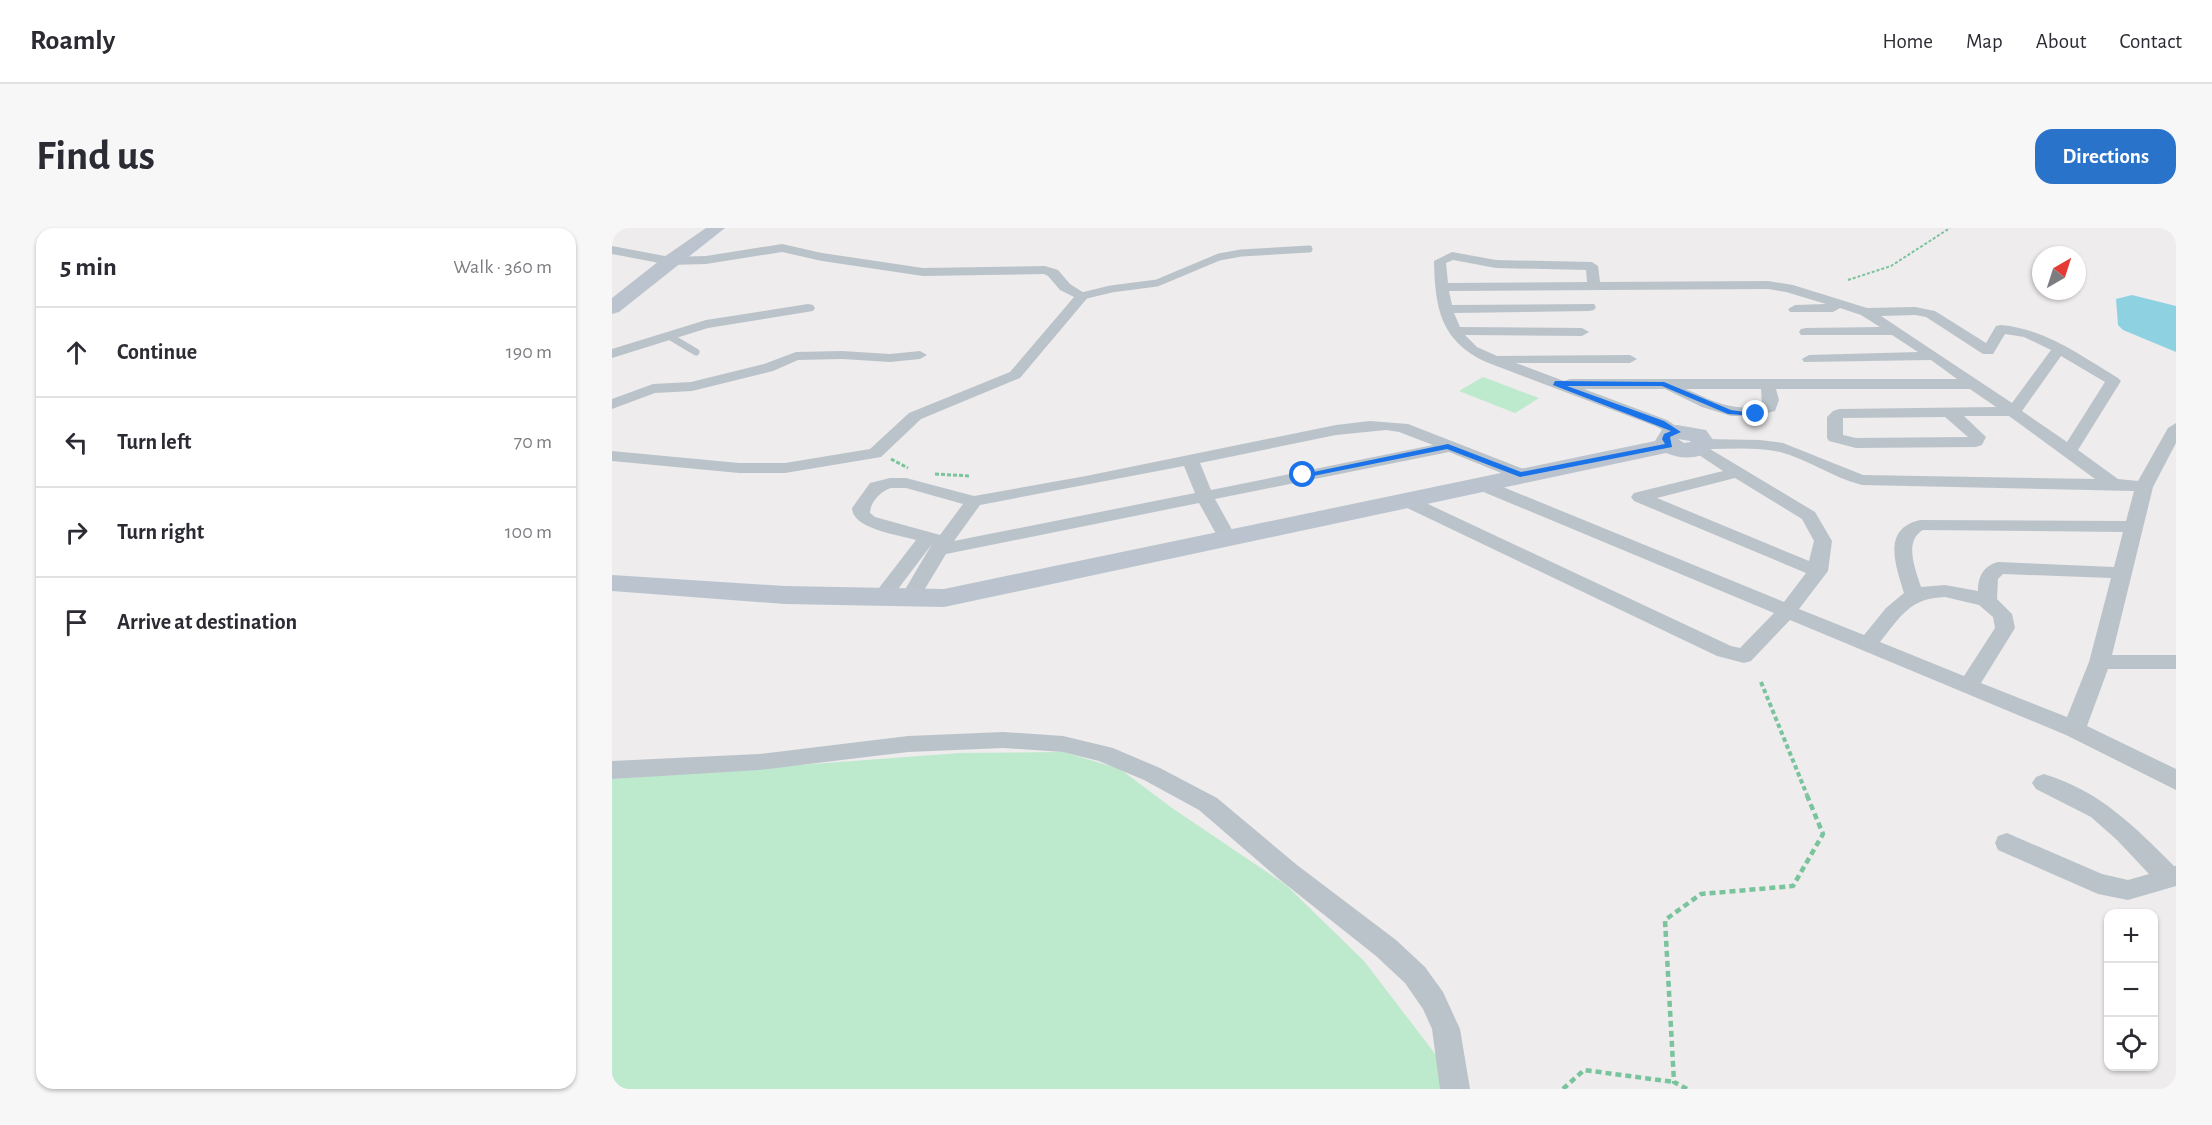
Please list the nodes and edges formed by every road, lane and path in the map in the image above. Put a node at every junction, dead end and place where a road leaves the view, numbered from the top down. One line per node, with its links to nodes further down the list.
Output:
1 (717, 228): 5 (street)
2 (1950, 228): 7 (path)
3 (1309, 249): 11 (lane)
4 (612, 250): 5 (street)
5 (670, 261): 11 (street); 14 (street)
6 (1643, 268): 10 (street)
7 (1848, 280)
8 (1441, 287): 9 (street); 9 (street); 16 (street)
9 (1594, 287): 10 (street)
10 (1654, 287): 13 (street)
11 (1082, 296): 44 (street)
12 (1589, 307): 16 (street)
13 (1852, 307): 17 (street); 18 (street)
14 (612, 308)
15 (808, 308): 23 (street)
16 (1447, 309): 19 (street)
17 (1795, 309)
18 (1866, 312): 20 (street); 24 (street)
19 (1454, 331): 21 (street); 29 (street)
20 (1896, 331): 22 (street); 28 (street)
21 (1582, 332)
22 (1806, 332)
23 (669, 336): 25 (lane); 26 (street)
24 (2058, 350): 37 (street); 43 (street)
25 (696, 352)
26 (612, 354)
27 (921, 355): 36 (street)
28 (1934, 356): 31 (street); 35 (street)
29 (1491, 359): 30 (street); 32 (street)
30 (1630, 359)
31 (1809, 359)
32 (1555, 384): 33 (street); 40 (street)
33 (1664, 384): 34 (street); 34 (street)
34 (1768, 384): 35 (street)
35 (1972, 384): 37 (street)
36 (612, 404)
37 (2013, 411): 38 (street); 43 (street)
38 (1949, 412): 38 (street)
39 (2176, 428): 54 (street)
40 (1673, 438): 42 (street); 50 (street)
41 (1448, 447): 46 (street); 50 (street); 55 (street)
42 (1701, 447): 48 (street); 53 (street)
43 (2069, 451): 53 (street)
44 (875, 453): 45 (street); 47 (path)
45 (612, 456)
46 (1190, 460): 55 (street); 56 (street)
47 (909, 469)
48 (1736, 473): 61 (street); 61 (street)
49 (928, 474): 51 (path)
50 (1520, 474): 52 (street)
51 (970, 476)
52 (1480, 484): 57 (street); 68 (street)
53 (2113, 484): 54 (street)
54 (2144, 487): 58 (street)
55 (1205, 497): 59 (street); 60 (street)
56 (974, 501): 60 (street); 60 (street)
57 (1407, 501): 59 (street); 68 (street)
58 (2133, 527): 62 (street); 64 (street)
59 (1227, 537): 66 (street)
60 (937, 543): 65 (street); 66 (street)
61 (1818, 571): 68 (street)
62 (2122, 573): 67 (street); 70 (street)
63 (612, 584): 65 (street)
64 (1914, 595): 67 (street); 69 (street)
65 (882, 597): 66 (street)
66 (910, 598)
67 (1987, 601): 73 (street)
68 (1787, 611): 69 (street)
69 (1867, 644): 73 (street)
70 (2100, 662): 71 (street); 74 (street)
71 (2176, 662)
72 (1761, 682): 80 (path)
73 (1969, 684): 74 (street)
74 (2074, 729): 76 (street)
75 (612, 770): 81 (street)
76 (2176, 781)
77 (2044, 783): 79 (street)
78 (2007, 843): 79 (street)
79 (2173, 877)
80 (1674, 1082): 82 (path); 83 (path)
81 (1455, 1089)
82 (1563, 1089)
83 (1687, 1089)

